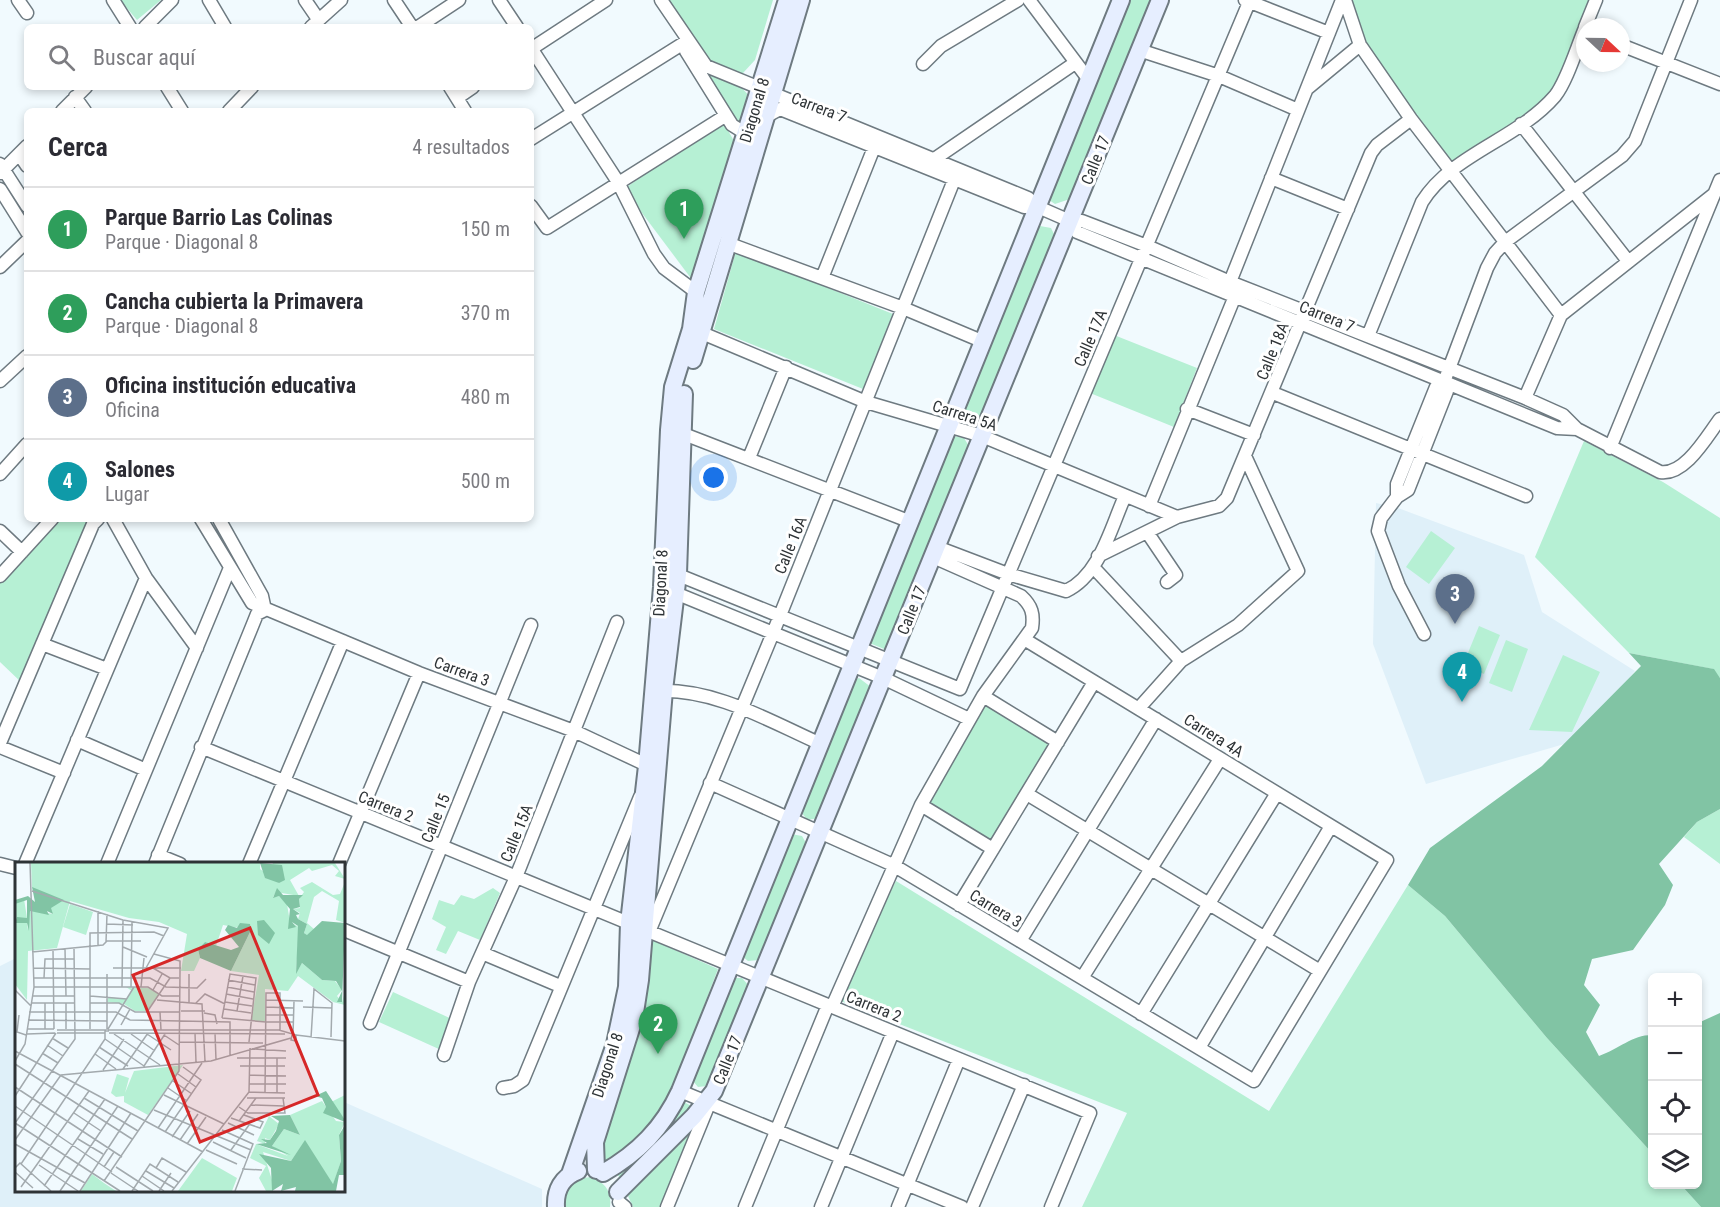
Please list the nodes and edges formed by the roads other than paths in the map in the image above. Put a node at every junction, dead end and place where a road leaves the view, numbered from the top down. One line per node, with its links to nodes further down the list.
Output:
1 (18, 0): 23 (street)
2 (113, 0): 26 (street)
3 (172, 0): 27 (street)
4 (209, 0): 28 (street)
5 (305, 0): 25 (street)
6 (340, 0): 25 (street)
7 (394, 0): 29 (street)
8 (459, 0): 30 (street)
9 (499, 0): 31 (street)
10 (606, 0): 35 (street)
11 (653, 0): 33 (street, Carrera 7)
12 (661, 0): 33 (street, Carrera 7)
13 (787, 0): 49 (street, Diagonal 8)
14 (801, 0): 49 (street, Diagonal 8)
15 (1017, 0): 42 (street)
16 (1029, 0): 40 (street)
17 (1120, 0): 44 (street, Calle 17)
18 (1160, 0): 37 (street, Calle 17)
19 (1343, 0): 32 (street); 34 (street)
20 (1596, 0): 24 (street)
21 (1691, 0): 41 (street)
22 (1248, 1): 32 (street); 43 (street, Calle 17A)
23 (27, 13)
24 (1589, 18)
25 (314, 23)
26 (128, 24)
27 (148, 24)
28 (223, 24)
29 (410, 24)
30 (423, 24)
31 (515, 24)
32 (1329, 33): 50 (street)
33 (685, 43): 49 (street, Carrera 7); 59 (street); 60 (street, Carrera 7)
34 (1360, 45): 50 (street); 61 (street)
35 (534, 46)
36 (1630, 49): 41 (street)
37 (1139, 50): 43 (street); 82 (street, Calle 17)
38 (1576, 50): 63 (street)
39 (534, 53): 59 (street)
40 (1075, 63): 44 (street); 68 (street)
41 (1667, 63): 45 (street); 76 (street)
42 (923, 64)
43 (1219, 76): 58 (street); 87 (street, Calle 17A)
44 (1089, 80): 79 (street, Calle 17)
45 (1720, 84)
46 (83, 90): 52 (street)
47 (169, 90): 55 (street)
48 (249, 90): 56 (street)
49 (767, 90): 62 (street, Diagonal 8); 64 (street, Diagonal 8); 66 (street, Carrera 7)
50 (1306, 90): 58 (street)
51 (453, 92): 57 (street)
52 (75, 98): 53 (street); 54 (street)
53 (65, 108)
54 (83, 108)
55 (180, 108)
56 (232, 108)
57 (463, 108)
58 (1298, 110): 72 (street)
59 (573, 113): 65 (street); 74 (street)
60 (725, 116): 64 (street, Carrera 7); 74 (street)
61 (1411, 119): 70 (street); 80 (street, Calle 18A)
62 (765, 122): 64 (street, Carrera 7); 66 (street, Carrera 7); 85 (street, Diagonal 8)
63 (1521, 124): 70 (street); 76 (street)
64 (747, 131): 93 (street, Diagonal 8)
65 (534, 137)
66 (877, 142): 68 (street, Carrera 7); 71 (street, Carrera 7); 91 (street)
67 (23, 150): 69 (street)
68 (933, 160): 71 (street, Carrera 7)
69 (1, 169): 78 (street)
70 (1450, 170): 84 (street); 99 (street)
71 (956, 175): 79 (street, Carrera 7); 95 (street, Calle 16A)
72 (1271, 178): 80 (street); 92 (street)
73 (1720, 180): 77 (street)
74 (618, 182): 81 (street); 93 (street)
75 (0, 189): 83 (street)
76 (1573, 191): 84 (street); 89 (street)
77 (1714, 195): 89 (street); 117 (street)
78 (24, 202)
79 (1038, 207): 82 (street, Carrera 7); 100 (street, Calle 17)
80 (1348, 209): 97 (street, Calle 18A)
81 (534, 210)
82 (1070, 221): 87 (street, Carrera 7); 88 (street, Carrera 7); 115 (street, Calle 17)
83 (24, 227)
84 (1505, 242): 96 (street); 103 (street)
85 (727, 243): 91 (street); 98 (street, Diagonal 8)
86 (24, 244): 90 (street)
87 (1147, 246): 88 (street, Calle 17A); 92 (street, Carrera 7)
88 (1142, 258): 94 (street, Carrera 7); 121 (street, Calle 17A)
89 (1628, 261): 96 (street)
90 (0, 267)
91 (822, 278): 95 (street)
92 (1230, 282): 97 (street, Carrera 7)
93 (696, 292): 113 (street, Diagonal 8)
94 (1235, 296): 97 (street, Carrera 7); 109 (street)
95 (903, 308): 100 (street); 108 (street, Calle 16A)
96 (1561, 315): 107 (street)
97 (1303, 318): 99 (street, Carrera 7); 105 (street, Carrera 7); 106 (street, Calle 18A)
98 (702, 333): 102 (street, Carrera 5A); 113 (street, Diagonal 8)
99 (1368, 336): 103 (street, Carrera 7)
100 (984, 342): 111 (street, Calle 17)
101 (24, 359): 104 (street)
102 (786, 367): 108 (street, Carrera 5A); 120 (street)
103 (1449, 368): 105 (street); 107 (street, Carrera 7)
104 (0, 381)
105 (1444, 382): 112 (street, Carrera 7); 118 (street)
106 (1274, 393): 114 (street, Calle 18A); 118 (street)
107 (1525, 398): 112 (street, Carrera 7)
108 (866, 402): 111 (street, Carrera 5A); 123 (street, Calle 16A)
109 (1187, 409): 114 (street); 126 (street)
110 (1720, 419): 117 (street, Carrera 7)
111 (950, 426): 115 (street, Carrera 5A); 133 (street, Calle 17)
112 (1577, 429): 117 (street, Carrera 7)
113 (676, 431): 120 (street); 139 (street, Diagonal 8); 142 (street, Diagonal 8)
114 (1254, 435): 119 (street, Calle 18A)
115 (982, 436): 121 (street, Carrera 5A); 137 (street, Calle 17)
116 (24, 447): 122 (street)
117 (1610, 448)
118 (1417, 451): 124 (street); 154 (street)
119 (1245, 456): 127 (street, Calle 18A); 161 (street)
120 (749, 458): 123 (street)
121 (1054, 466): 125 (street, Carrera 5A); 143 (street, Calle 17A)
122 (0, 474)
123 (830, 490): 133 (street); 150 (street, Calle 16A)
124 (1526, 495)
125 (1125, 496): 126 (street, Carrera 5A); 138 (street)
126 (1149, 506): 127 (street, Carrera 5A)
127 (1177, 517): 135 (street)
128 (49, 522): 136 (street)
129 (95, 522): 157 (street)
130 (115, 522): 145 (street)
131 (203, 522): 141 (street)
132 (221, 522): 149 (street)
133 (911, 522): 159 (street, Calle 17)
134 (0, 531): 136 (street)
135 (1147, 532): 138 (street); 146 (street)
136 (22, 552): 144 (street)
137 (935, 552): 143 (street); 147 (street); 160 (street, Calle 17)
138 (1098, 556): 140 (street)
139 (662, 568): 142 (street); 148 (street, Diagonal 8)
140 (1094, 568): 143 (street); 161 (street)
141 (230, 570): 149 (street); 158 (street)
142 (678, 574): 148 (street, Diagonal 8); 150 (street)
143 (1008, 574): 147 (street, Calle 17A)
144 (0, 576)
145 (146, 578): 158 (street); 163 (street)
146 (1167, 582)
147 (1003, 587): 155 (street); 160 (street, Calle 17A)
148 (669, 590): 153 (street); 167 (street, Diagonal 8)
149 (265, 610): 156 (street, Carrera 3); 179 (street)
150 (780, 615): 153 (street, Calle 16A); 159 (street)
151 (617, 622): 174 (street, Calle 15A)
152 (531, 625): 169 (street, Calle 15)
153 (773, 633): 162 (street); 170 (street, Calle 16A)
154 (1424, 634)
155 (1023, 639): 166 (street, Carrera 4A); 168 (street)
156 (343, 641): 164 (street, Carrera 3); 184 (street)
157 (42, 644): 163 (street); 178 (street)
158 (197, 648): 182 (street)
159 (860, 648): 160 (street); 162 (street, Calle 17)
160 (891, 659): 165 (street, Calle 17)
161 (1181, 661): 171 (street)
162 (853, 666): 165 (street); 177 (street, Calle 17)
163 (107, 669): 175 (street)
164 (419, 673): 169 (street, Carrera 3); 190 (street)
165 (883, 678): 172 (street); 194 (street, Calle 17)
166 (1094, 682): 171 (street, Carrera 4A); 176 (street)
167 (658, 691): 170 (street); 181 (street, Diagonal 8)
168 (983, 696): 172 (street); 176 (street)
169 (500, 703): 174 (street, Carrera 3); 195 (street, Calle 15)
170 (741, 708): 177 (street); 185 (street, Calle 16A)
171 (1139, 708): 173 (street, Carrera 4A)
172 (969, 719): 189 (street)
173 (1156, 719): 180 (street, Carrera 4A); 193 (street)
174 (574, 731): 181 (street, Carrera 3); 206 (street, Calle 15A)
175 (77, 740): 182 (street); 183 (street)
176 (1058, 742): 188 (street)
177 (821, 744): 191 (street, Calle 17)
178 (0, 745): 183 (street)
179 (201, 747): 184 (street, Carrera 2); 197 (street)
180 (1220, 759): 187 (street, Carrera 4A); 205 (street)
181 (653, 768): 186 (street, Diagonal 8); 212 (street, Diagonal 8)
182 (146, 770): 199 (street)
183 (64, 773): 198 (street)
184 (284, 781): 190 (street, Carrera 2); 200 (street)
185 (710, 783): 191 (street, Carrera 3); 212 (street, Calle 16A)
186 (645, 784): 209 (street); 210 (street, Diagonal 8)
187 (1278, 793): 192 (street, Carrera 4A); 207 (street)
188 (1027, 794): 193 (street); 196 (street)
189 (921, 805): 196 (street); 203 (street)
190 (360, 813): 195 (street, Carrera 2); 201 (street)
191 (791, 819): 194 (street, Carrera 3); 217 (street, Calle 17)
192 (1331, 826): 213 (street); 218 (street, Carrera 4A)
193 (1088, 831): 205 (street); 214 (street)
194 (820, 832): 203 (street, Carrera 3); 219 (street, Calle 17)
195 (442, 846): 206 (street, Carrera 2); 215 (street, Calle 15)
196 (993, 849): 208 (street)
197 (156, 859)
198 (26, 862)
199 (108, 862)
200 (250, 862)
201 (340, 862)
202 (0, 864): 204 (street)
203 (893, 865): 208 (street, Carrera 3); 223 (street)
204 (15, 868)
205 (1151, 868): 207 (street); 220 (street)
206 (516, 877): 209 (street, Carrera 2); 216 (street, Calle 15A)
207 (1209, 904): 213 (street); 224 (street)
208 (960, 905): 214 (street, Carrera 3)
209 (592, 908): 210 (street, Carrera 2); 222 (street)
210 (629, 923): 212 (street, Carrera 2); 237 (street, Diagonal 8)
211 (345, 930): 215 (street)
212 (647, 931): 217 (street, Carrera 2); 236 (street, Diagonal 8)
213 (1265, 938): 218 (street); 227 (street)
214 (1020, 941): 220 (street, Carrera 3)
215 (399, 952): 221 (street); 225 (street, Calle 15)
216 (482, 953): 221 (street, Calle 15A); 222 (street)
217 (732, 965): 219 (street, Carrera 2); 232 (street, Calle 17)
218 (1320, 971): 227 (street, Carrera 3)
219 (760, 977): 223 (street, Carrera 2); 233 (street, Calle 17)
220 (1082, 978): 224 (street, Carrera 3)
221 (470, 982): 228 (street, Calle 15A)
222 (560, 986): 231 (street)
223 (830, 1006): 226 (street, Carrera 2); 234 (street)
224 (1141, 1014): 227 (street, Carrera 3)
225 (370, 1023)
226 (893, 1032): 229 (street, Carrera 2); 235 (street)
227 (1199, 1048)
228 (444, 1055)
229 (959, 1059): 230 (street, Carrera 2); 238 (street)
230 (1024, 1085): 246 (street); 247 (street, Carrera 2)
231 (503, 1088)
232 (680, 1091): 233 (street); 236 (street, Calle 17)
233 (708, 1102): 234 (street); 239 (street, Calle 17); 241 (street)
234 (776, 1131): 235 (street); 242 (street)
235 (841, 1157): 238 (street); 243 (street)
236 (599, 1171): 237 (street); 239 (street)
237 (570, 1174): 240 (street, Diagonal 8)
238 (907, 1184): 244 (street); 245 (street)
239 (620, 1202)
240 (556, 1207)
241 (667, 1207)
242 (745, 1207)
243 (821, 1207)
244 (898, 1207)
245 (962, 1207)
246 (972, 1207)
247 (1051, 1207)

